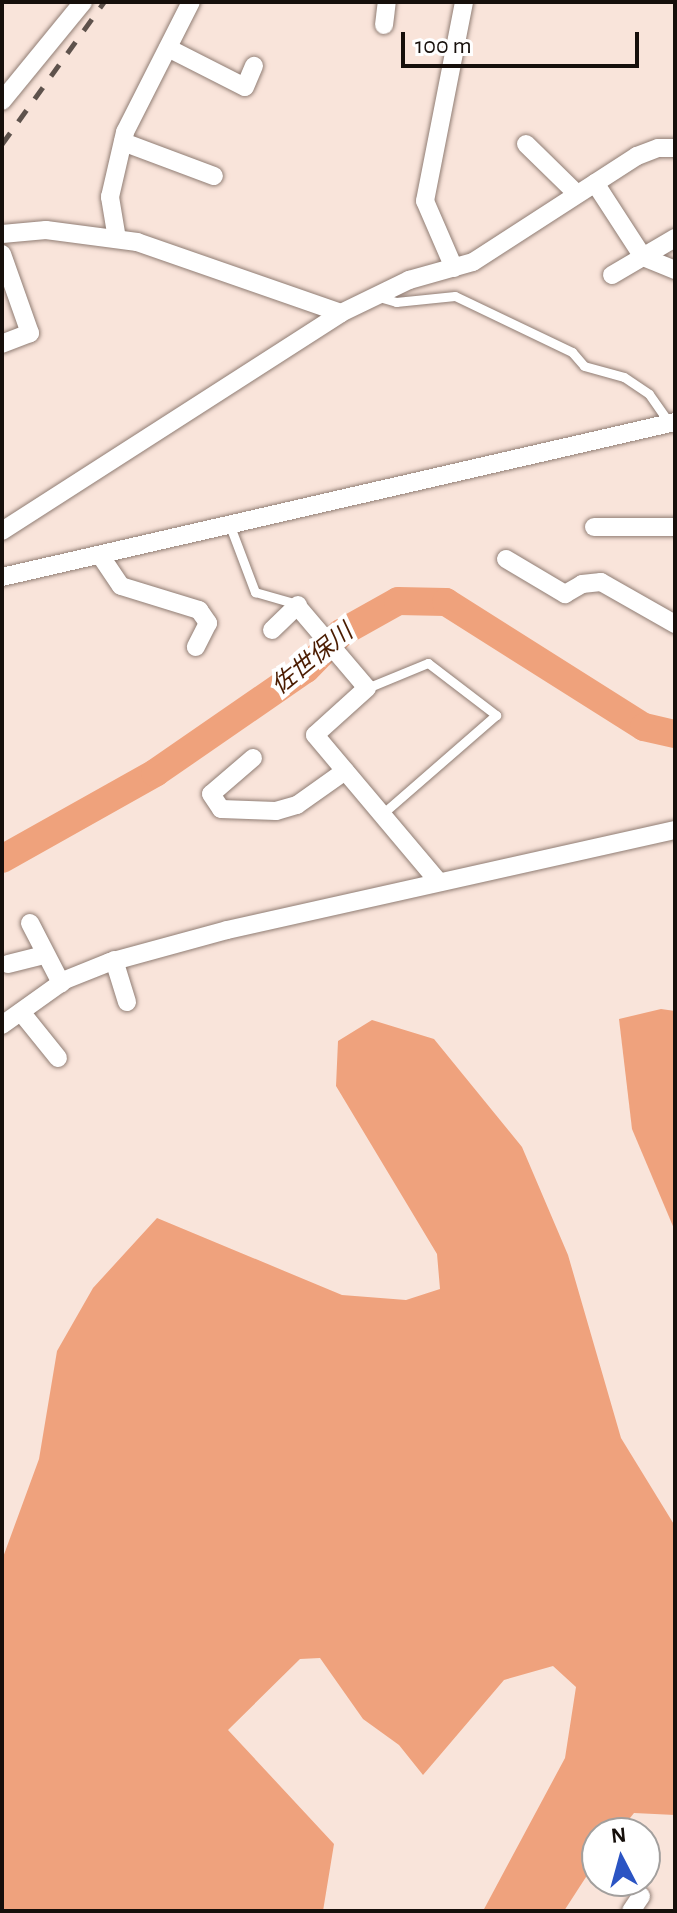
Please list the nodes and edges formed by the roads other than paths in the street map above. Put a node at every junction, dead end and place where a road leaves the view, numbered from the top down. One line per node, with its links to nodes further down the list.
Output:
1 (83, 2): 8 (street)
2 (191, 2): 6 (street)
3 (387, 2): 5 (street)
4 (464, 2): 20 (street)
5 (384, 25)
6 (168, 48): 7 (street); 9 (street)
7 (254, 66)
8 (2, 101)
9 (123, 142): 12 (street); 17 (street)
10 (526, 144): 14 (street)
11 (675, 148): 13 (street)
12 (214, 176)
13 (595, 183): 14 (street); 19 (street)
14 (577, 194): 20 (street)
15 (2, 234): 17 (street)
16 (675, 238): 19 (street)
17 (117, 239): 24 (street)
18 (2, 254): 25 (street)
19 (643, 257): 21 (street); 22 (street)
20 (454, 268): 23 (street)
21 (675, 270)
22 (612, 275)
23 (374, 295): 24 (street); 26 (lane)
24 (341, 313): 30 (street)
25 (2, 344)
26 (672, 423): 27 (street)
27 (230, 526): 31 (street); 34 (lane)
28 (594, 527): 29 (street)
29 (675, 527)
30 (2, 531)
31 (100, 555): 33 (street); 37 (street)
32 (506, 559): 35 (street)
33 (2, 577)
34 (298, 606): 36 (street); 38 (street)
35 (675, 624)
36 (272, 630)
37 (196, 647)
38 (367, 688): 40 (street); 41 (lane)
39 (253, 758): 40 (street)
40 (345, 771): 41 (street)
41 (382, 814): 43 (street)
42 (675, 830): 43 (street)
43 (439, 882): 46 (street)
44 (30, 923): 45 (street)
45 (43, 955): 47 (street); 48 (street)
46 (114, 960): 48 (street); 49 (street)
47 (8, 964)
48 (61, 983): 50 (street)
49 (127, 1002)
50 (21, 1012): 51 (street); 52 (street)
51 (2, 1025)
52 (58, 1051)

